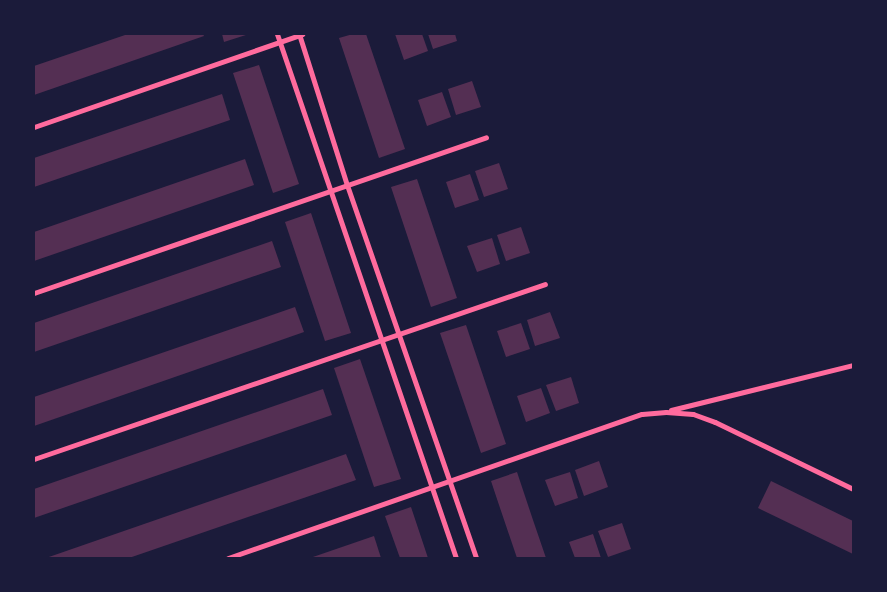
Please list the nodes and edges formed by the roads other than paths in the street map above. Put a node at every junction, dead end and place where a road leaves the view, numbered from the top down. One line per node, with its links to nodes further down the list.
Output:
1 (278, 34): 3 (street)
2 (300, 34): 3 (street); 6 (street)
3 (280, 42): 4 (street); 7 (street)
4 (34, 127)
5 (486, 136): 6 (street)
6 (347, 184): 7 (street); 10 (street)
7 (331, 190): 9 (street); 11 (street)
8 (545, 284): 10 (street)
9 (34, 293)
10 (399, 334): 11 (street); 15 (street)
11 (380, 340): 14 (street); 16 (street)
12 (853, 365): 13 (street)
13 (666, 412): 15 (street); 17 (street)
14 (34, 459)
15 (450, 483): 16 (street); 20 (street)
16 (432, 489): 18 (street); 19 (street)
17 (853, 489)
18 (228, 558)
19 (456, 558)
20 (476, 558)

